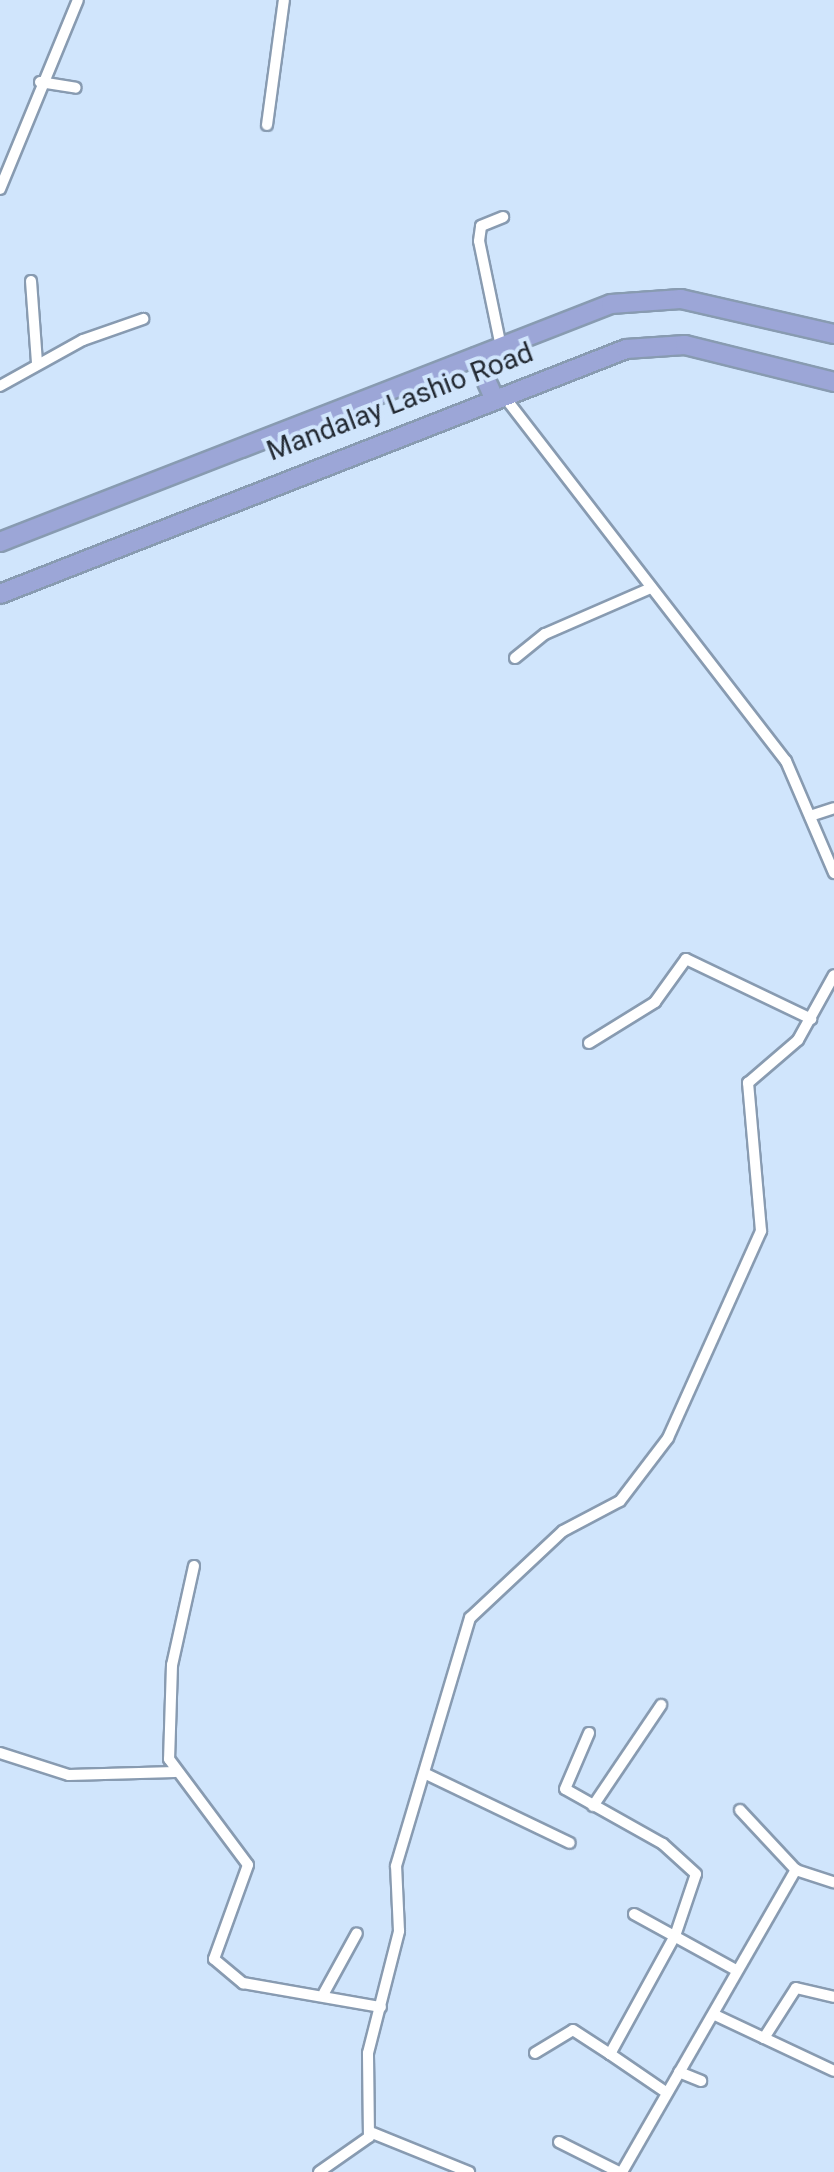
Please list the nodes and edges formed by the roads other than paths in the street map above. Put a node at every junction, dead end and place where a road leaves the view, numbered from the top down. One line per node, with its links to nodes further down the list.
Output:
1 (78, 0): 3 (street)
2 (284, 0): 5 (street)
3 (40, 82): 4 (street); 6 (street)
4 (76, 88)
5 (266, 125)
6 (0, 189)
7 (503, 217): 11 (street)
8 (32, 282): 13 (street)
9 (143, 320): 13 (street)
10 (834, 334): 11 (highway, Mandalay Lashio Road)
11 (501, 348): 12 (highway, Mandalay Lashio Road)
12 (476, 356): 16 (highway); 17 (highway, Mandalay Lashio Road)
13 (37, 363): 15 (street)
14 (834, 382): 16 (highway, Mandalay Lashio Road)
15 (0, 386)
16 (497, 395): 18 (street); 19 (highway, Mandalay Lashio Road)
17 (0, 542)
18 (651, 588): 20 (street); 22 (street)
19 (0, 594)
20 (515, 658)
21 (834, 808): 22 (street)
22 (810, 816): 23 (street)
23 (834, 873)
24 (834, 975): 25 (street)
25 (811, 1019): 26 (street); 32 (street)
26 (589, 1044)
27 (194, 1566): 31 (street)
28 (661, 1705): 33 (street)
29 (589, 1733): 33 (street)
30 (0, 1753): 31 (street)
31 (175, 1772): 42 (street)
32 (428, 1775): 35 (street); 44 (street)
33 (593, 1806): 40 (street)
34 (740, 1810): 36 (street)
35 (570, 1843)
36 (796, 1870): 37 (street); 41 (street)
37 (834, 1882)
38 (634, 1914): 40 (street)
39 (357, 1933): 42 (street)
40 (676, 1936): 41 (street); 48 (street)
41 (734, 1969): 45 (street)
42 (324, 1992): 44 (street)
43 (834, 1997): 46 (street)
44 (381, 2007): 53 (street)
45 (715, 2016): 46 (street); 50 (street)
46 (764, 2038): 49 (street)
47 (534, 2053): 48 (street)
48 (610, 2054): 52 (street)
49 (834, 2071)
50 (678, 2072): 51 (street); 52 (street)
51 (701, 2081)
52 (666, 2093): 57 (street)
53 (370, 2132): 55 (street); 56 (street)
54 (560, 2142): 57 (street)
55 (320, 2172)
56 (469, 2172)
57 (621, 2172)

